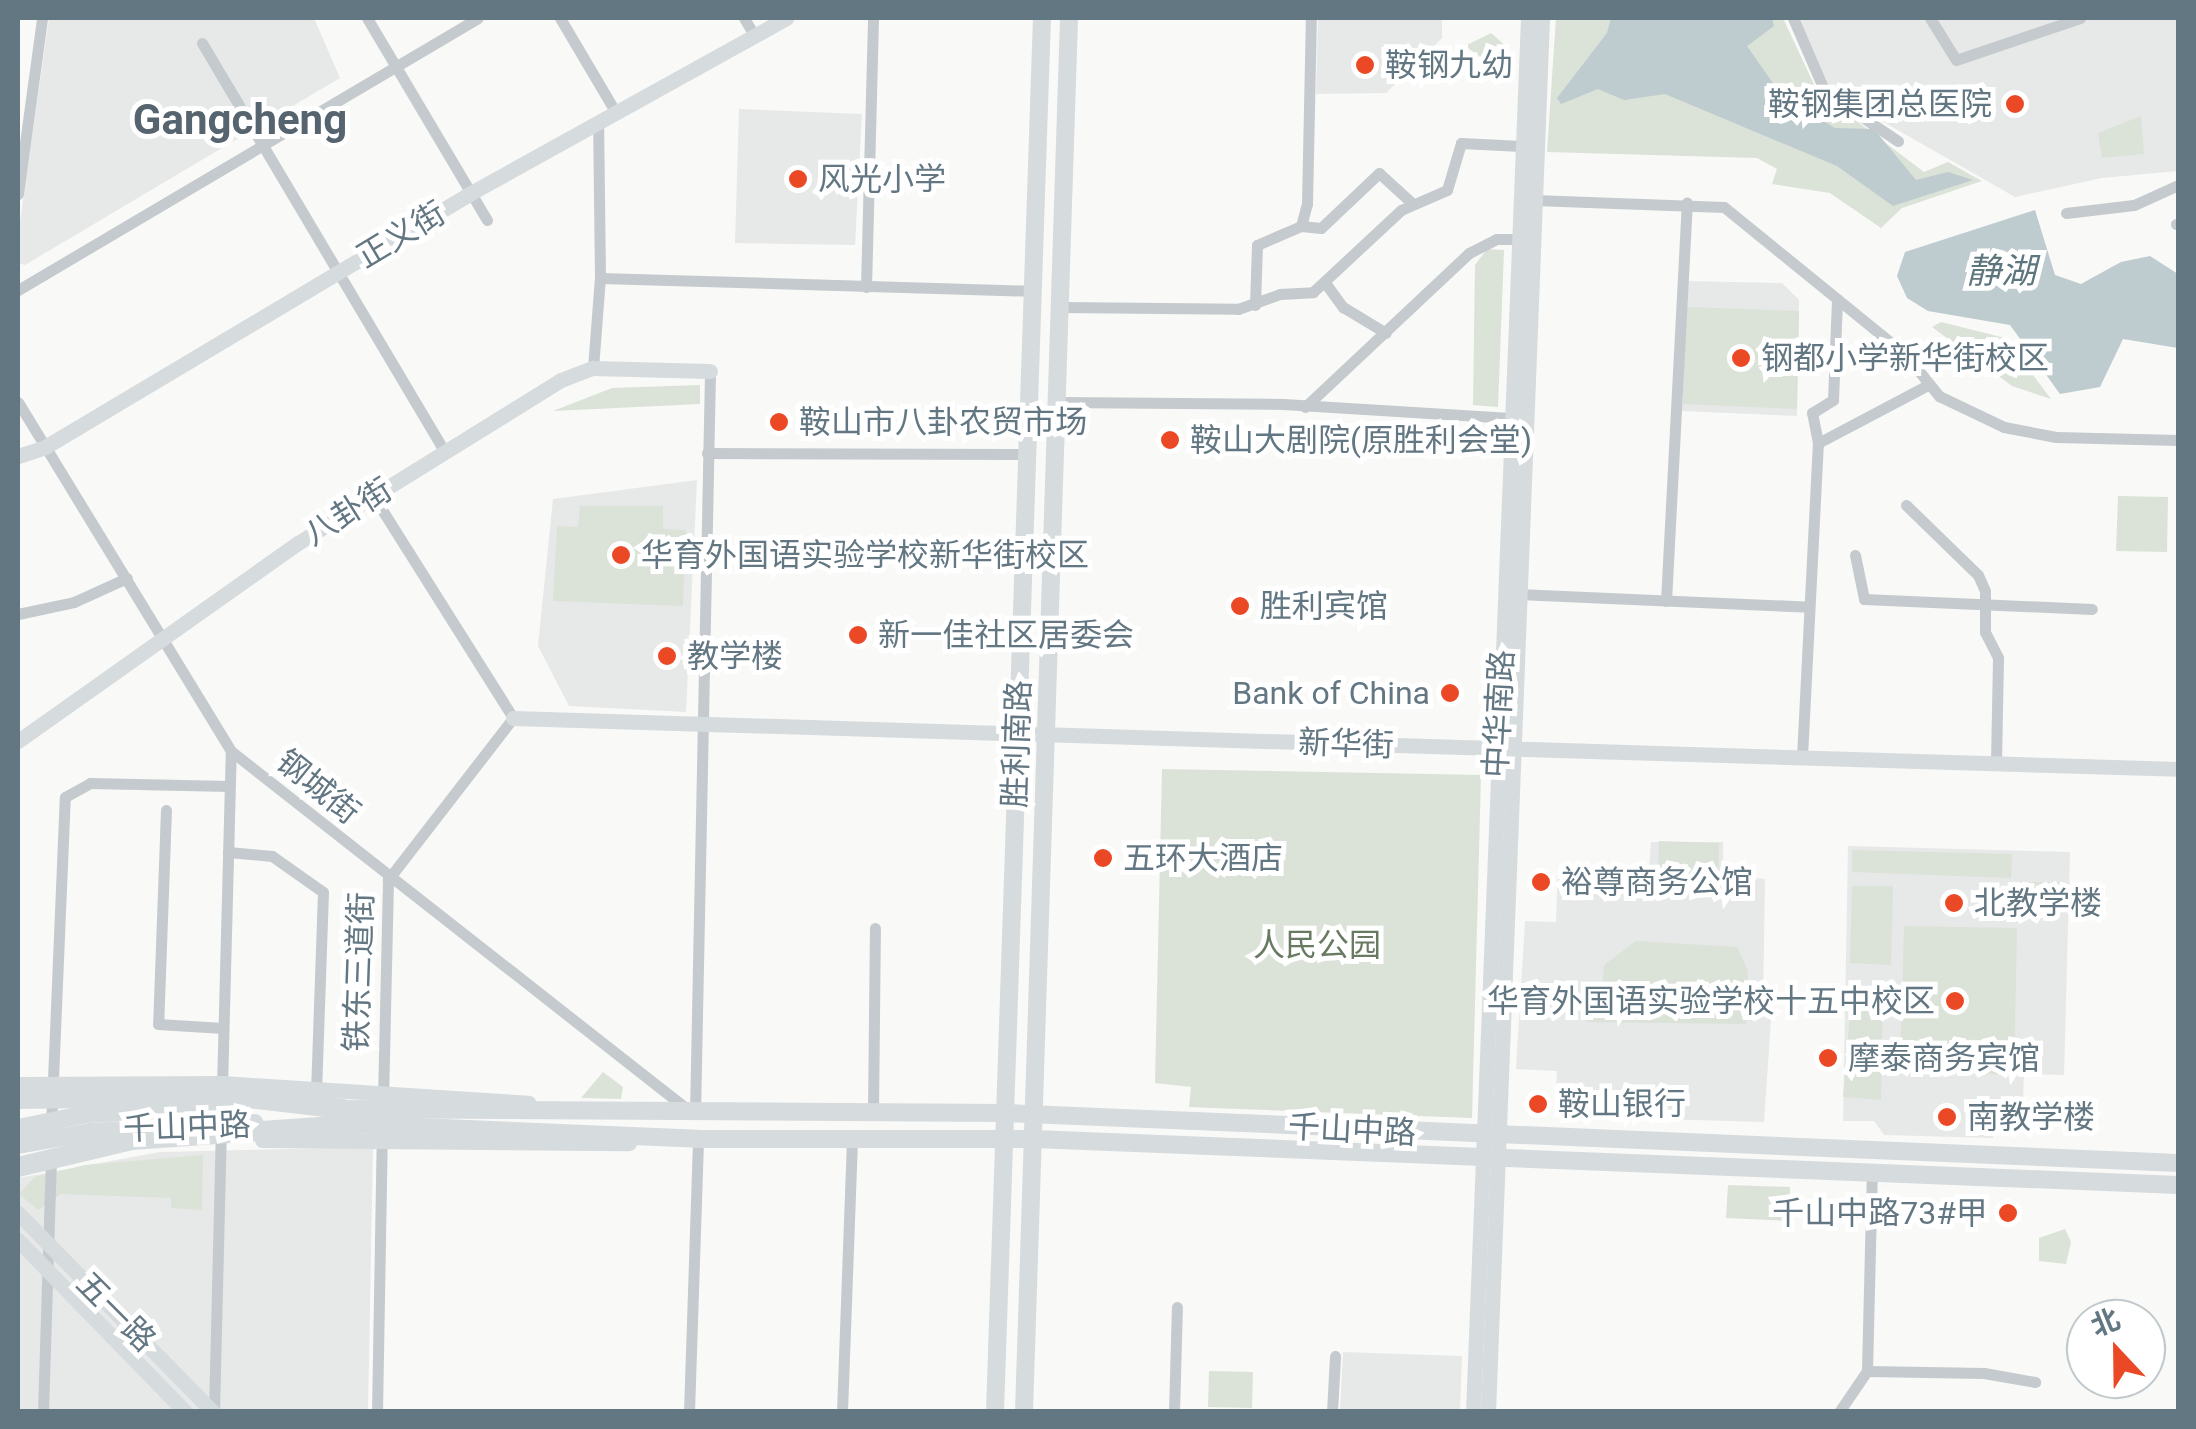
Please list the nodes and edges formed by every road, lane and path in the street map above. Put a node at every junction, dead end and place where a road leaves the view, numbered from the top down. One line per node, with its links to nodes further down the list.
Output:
1 (42, 18): 25 (street)
2 (367, 18): 18 (street)
3 (478, 18): 18 (street)
4 (560, 18): 19 (street)
5 (744, 18): 16 (street)
6 (786, 18): 16 (main road, 正义街)
7 (872, 18): 37 (street)
8 (1042, 18): 39 (main road, 胜利南路)
9 (1069, 18): 42 (main road, 胜利南路)
10 (1312, 18): 32 (street)
11 (1528, 18): 23 (main road, 中华南路)
12 (1542, 18): 27 (main road)
13 (1793, 18): 21 (street)
14 (1930, 18): 15 (street)
15 (2080, 18)
16 (753, 33): 19 (main road, 正义街)
17 (202, 43): 22 (street)
18 (394, 68): 22 (street); 26 (street)
19 (615, 111): 20 (main road, 正义街)
20 (598, 122): 26 (main road, 正义街); 35 (street)
21 (1898, 141)
22 (262, 146): 34 (street); 38 (street)
23 (1521, 146): 29 (street); 33 (main road, 中华南路)
24 (2178, 184): 30 (street)
25 (18, 194)
26 (470, 194): 31 (street); 34 (main road, 正义街)
27 (1534, 200): 28 (street); 62 (main road)
28 (1687, 203): 40 (street); 63 (street)
29 (1413, 204): 32 (street); 36 (street)
30 (2066, 213)
31 (487, 220)
32 (1300, 226): 41 (street)
33 (1518, 239): 43 (street); 50 (main road, 中华南路)
34 (338, 272): 53 (main road, 正义街); 54 (street)
35 (600, 278): 37 (street); 44 (street)
36 (1326, 284): 41 (street); 43 (street)
37 (866, 287): 39 (street)
38 (18, 290)
39 (1035, 291): 56 (main road, 胜利南路)
40 (1836, 300): 46 (street); 52 (street)
41 (1255, 305): 42 (street)
42 (1061, 307): 48 (main road, 胜利南路)
43 (1386, 333): 49 (street)
44 (594, 368): 45 (main road, 八卦街); 54 (main road, 八卦街)
45 (710, 371): 55 (street)
46 (1928, 385): 51 (street); 52 (street)
47 (18, 402): 53 (street, 钢城街)
48 (1058, 402): 49 (street); 72 (main road, 胜利南路)
49 (1306, 407): 50 (street)
50 (1511, 418): 74 (main road, 中华南路)
51 (2178, 440)
52 (1818, 443): 65 (street)
53 (46, 446): 57 (main road, 正义街); 61 (street, 钢城街)
54 (445, 452): 58 (main road, 八卦街)
55 (707, 453): 56 (street); 70 (street)
56 (1030, 454): 71 (main road, 胜利南路)
57 (18, 456)
58 (374, 497): 68 (main road, 八卦街); 69 (street)
59 (1906, 505): 64 (street)
60 (1855, 555): 64 (street)
61 (126, 578): 67 (street); 68 (street, 钢城街)
62 (1517, 594): 63 (street); 74 (main road)
63 (1666, 601): 65 (street)
64 (1985, 604): 66 (street); 77 (street)
65 (1809, 606): 76 (street)
66 (2092, 608)
67 (18, 614)
68 (160, 636): 73 (main road, 八卦街); 75 (street, 钢城街)
69 (513, 718): 70 (main road, 新华街); 82 (street, 铁东三道街)
70 (700, 726): 71 (main road, 新华街); 92 (street)
71 (1017, 732): 72 (main road, 新华街); 91 (main road, 胜利南路)
72 (1047, 734): 74 (main road, 新华街); 93 (main road, 胜利南路)
73 (18, 741)
74 (1504, 749): 76 (main road, 新华街); 97 (main road)
75 (231, 751): 79 (street); 82 (street, 钢城街)
76 (1802, 757): 77 (main road, 新华街)
77 (1996, 763): 78 (main road, 新华街)
78 (2178, 769)
79 (229, 786): 81 (street); 86 (street)
80 (166, 810): 84 (street)
81 (228, 852): 84 (street); 87 (street)
82 (388, 880): 88 (street, 铁东三道街); 92 (street, 钢城街)
83 (874, 928): 90 (street)
84 (223, 1028): 85 (street)
85 (222, 1083): 86 (main road); 87 (main road); 103 (street)
86 (52, 1085): 89 (main road); 107 (street)
87 (316, 1090): 88 (main road)
88 (383, 1093): 92 (main road); 98 (street, 铁东三道街)
89 (19, 1096): 94 (highway)
90 (873, 1112): 91 (main road, 千山中路); 92 (main road, 千山中路)
91 (1006, 1113): 93 (main road, 千山中路); 102 (main road, 胜利南路)
92 (695, 1114): 95 (main road, 千山中路)
93 (1034, 1114): 97 (main road, 千山中路); 101 (main road, 胜利南路)
94 (351, 1116): 95 (main road); 96 (main road, 千山中路); 104 (main road, 千山中路); 108 (highway)
95 (526, 1120): 99 (main road, 千山中路)
96 (18, 1128)
97 (1493, 1137): 105 (main road); 106 (main road, 千山中路)
98 (382, 1138): 99 (main road); 103 (main road); 123 (street, 铁东三道街)
99 (698, 1138): 100 (main road, 千山中路); 124 (street)
100 (852, 1138): 102 (main road, 千山中路); 125 (street)
101 (1034, 1139): 102 (main road, 千山中路); 105 (main road, 千山中路); 127 (main road, 胜利南路)
102 (1006, 1140): 126 (main road, 胜利南路)
103 (220, 1142): 107 (main road); 122 (street)
104 (18, 1146)
105 (1492, 1157): 109 (main road, 千山中路); 130 (main road); 131 (main road)
106 (2178, 1163)
107 (50, 1164): 110 (main road); 114 (street)
108 (18, 1167)
109 (1872, 1170): 111 (main road, 千山中路); 118 (street)
110 (18, 1175)
111 (2178, 1185)
112 (18, 1213): 114 (main road, 五一路)
113 (18, 1240): 115 (main road, 五一路)
114 (48, 1244): 115 (street); 122 (main road, 五一路)
115 (46, 1269): 120 (street); 121 (main road, 五一路)
116 (1176, 1307): 128 (street)
117 (1335, 1356): 129 (street)
118 (1867, 1371): 119 (street); 132 (street)
119 (2034, 1382)
120 (43, 1412)
121 (185, 1412)
122 (214, 1412)
123 (377, 1412)
124 (689, 1412)
125 (842, 1412)
126 (995, 1412)
127 (1024, 1412)
128 (1174, 1412)
129 (1332, 1412)
130 (1473, 1412)
131 (1488, 1412)
132 (1839, 1412)

